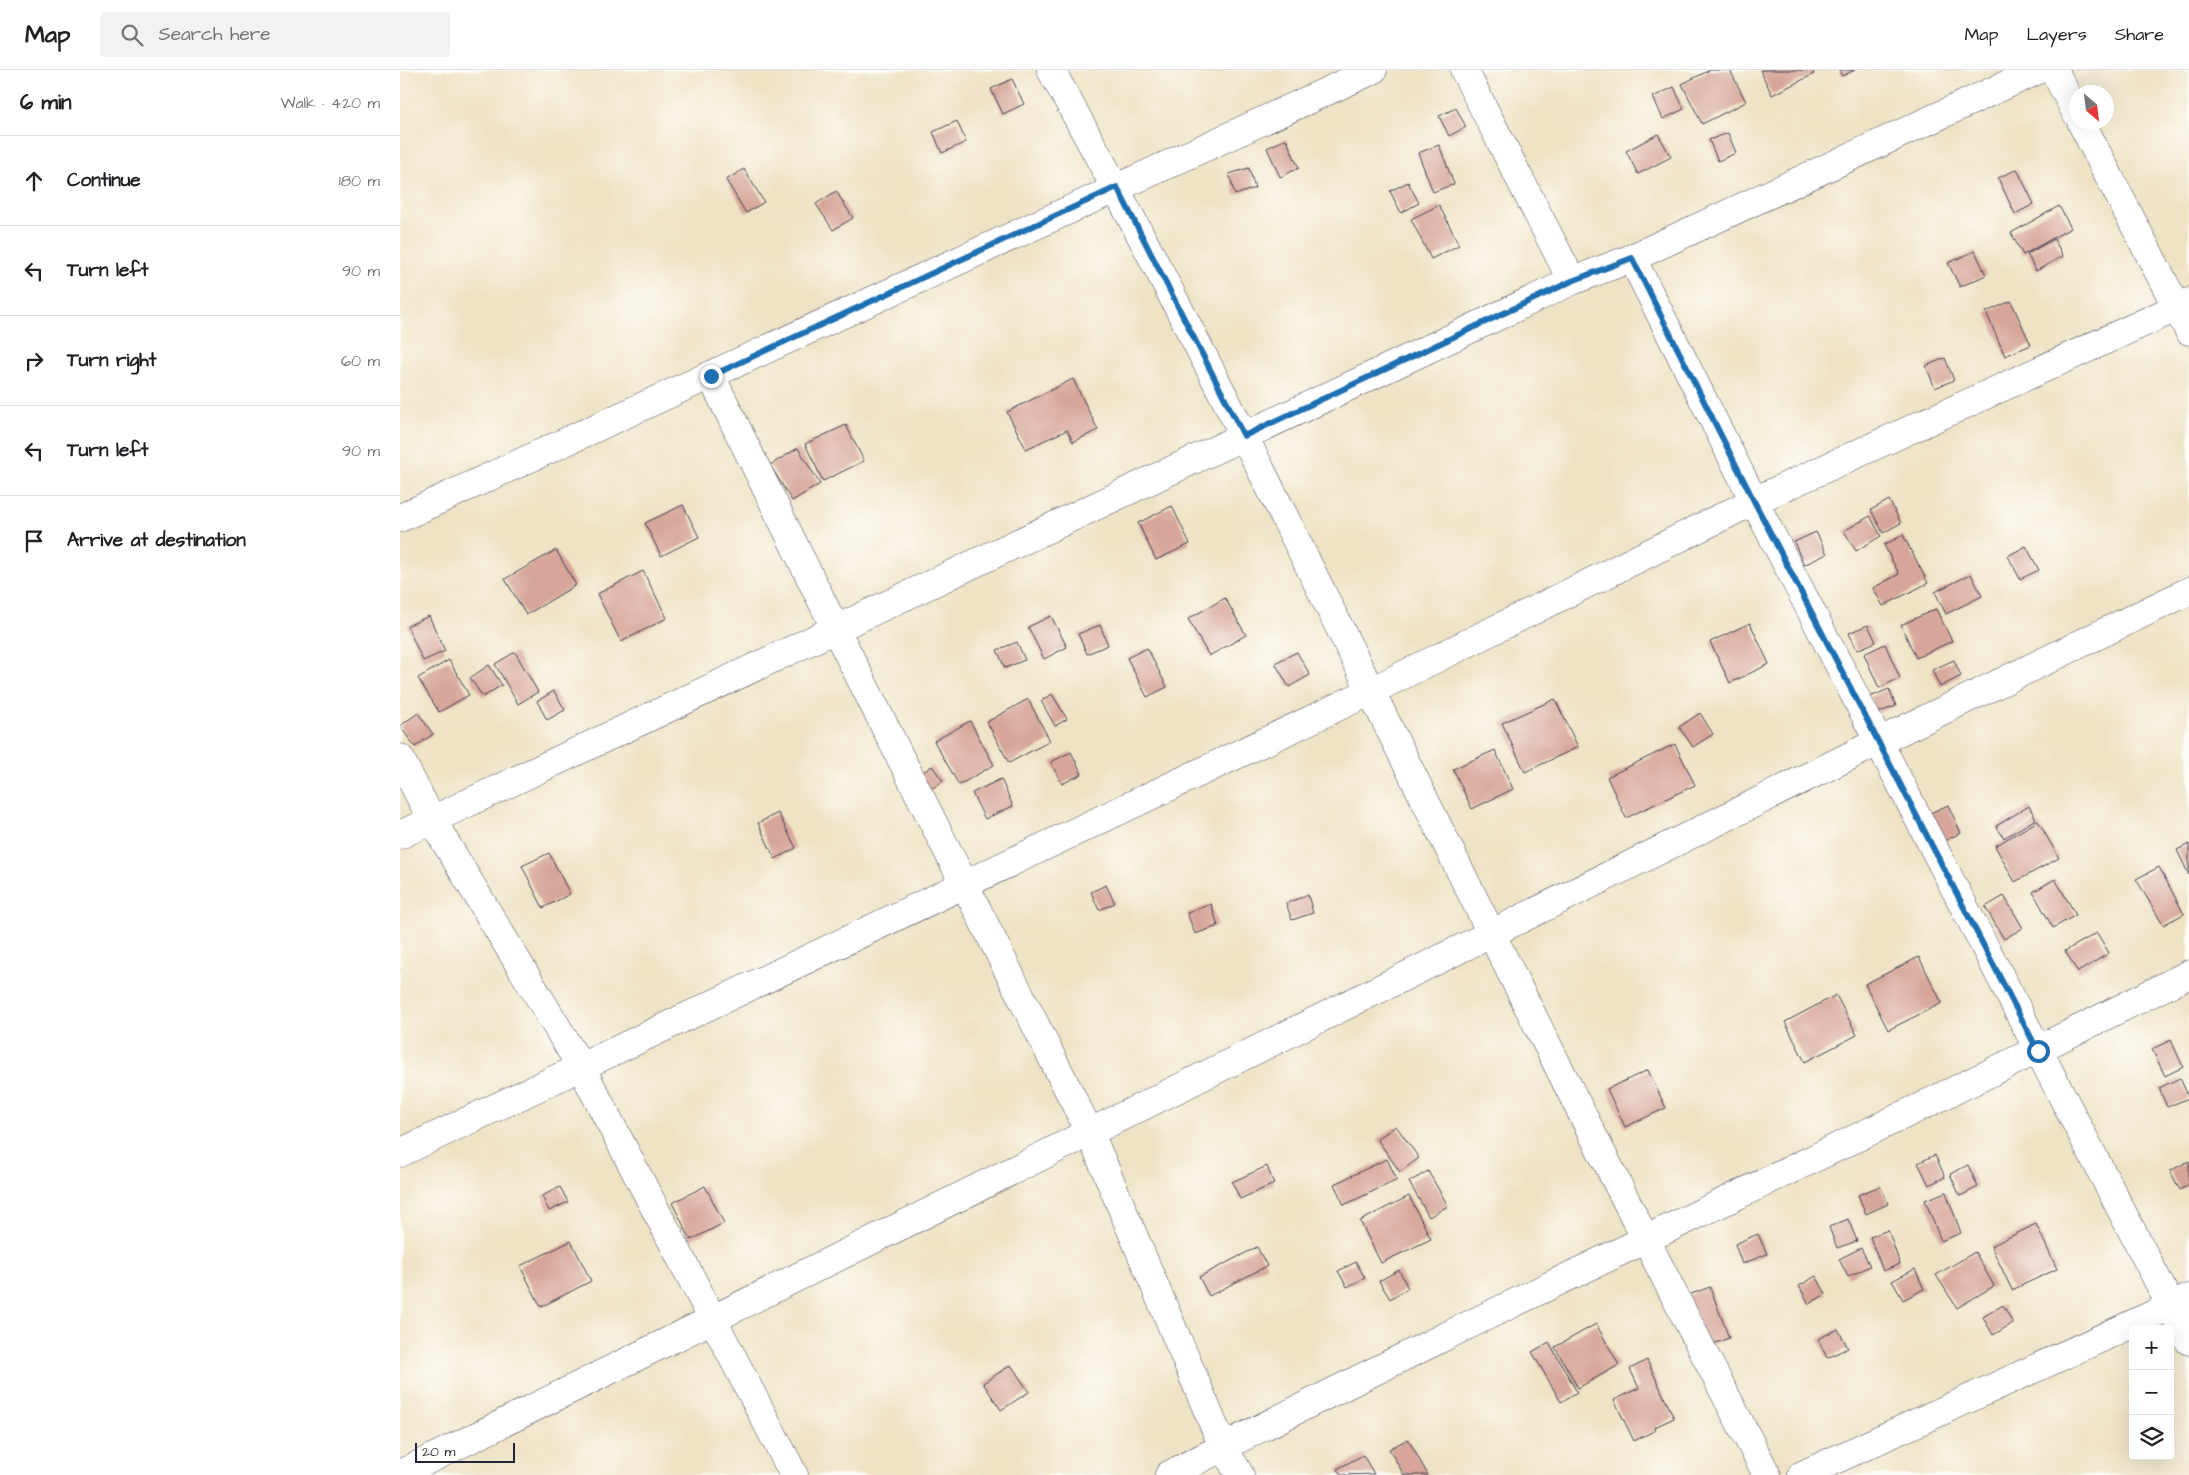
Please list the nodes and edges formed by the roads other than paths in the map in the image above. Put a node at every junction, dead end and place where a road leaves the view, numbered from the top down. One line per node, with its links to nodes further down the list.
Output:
1 (1051, 70): 8 (street)
2 (1373, 70): 8 (street)
3 (1464, 70): 10 (street)
4 (2038, 70): 9 (street)
5 (2054, 70): 6 (street)
6 (2069, 100)
7 (2085, 130): 11 (street)
8 (1117, 187): 12 (street); 13 (street)
9 (1632, 258): 10 (street); 14 (street)
10 (1572, 281): 13 (street)
11 (2185, 314): 14 (street)
12 (711, 376): 15 (street); 17 (street)
13 (1244, 436): 17 (street); 18 (street)
14 (1754, 501): 18 (street); 19 (street)
15 (400, 518)
16 (2189, 591): 19 (street)
17 (836, 630): 21 (street); 23 (street)
18 (1371, 691): 23 (street); 24 (street)
19 (1878, 742): 24 (street); 26 (street)
20 (400, 758): 21 (street)
21 (432, 820): 22 (street); 27 (street)
22 (400, 835)
23 (965, 885): 27 (street); 28 (street)
24 (1492, 934): 28 (street); 30 (street)
25 (2189, 974): 26 (street)
26 (2038, 1051): 30 (street); 31 (street)
27 (581, 1067): 29 (street); 32 (street)
28 (1090, 1133): 32 (street); 34 (street)
29 (400, 1153)
30 (1645, 1240): 34 (street); 39 (street)
31 (2180, 1302): 33 (street); 40 (street)
32 (712, 1319): 35 (street); 36 (street)
33 (2189, 1341)
34 (1223, 1447): 37 (street); 38 (street)
35 (400, 1474)
36 (794, 1475)
37 (1168, 1475)
38 (1240, 1475)
39 (1767, 1475)
40 (1802, 1475)

